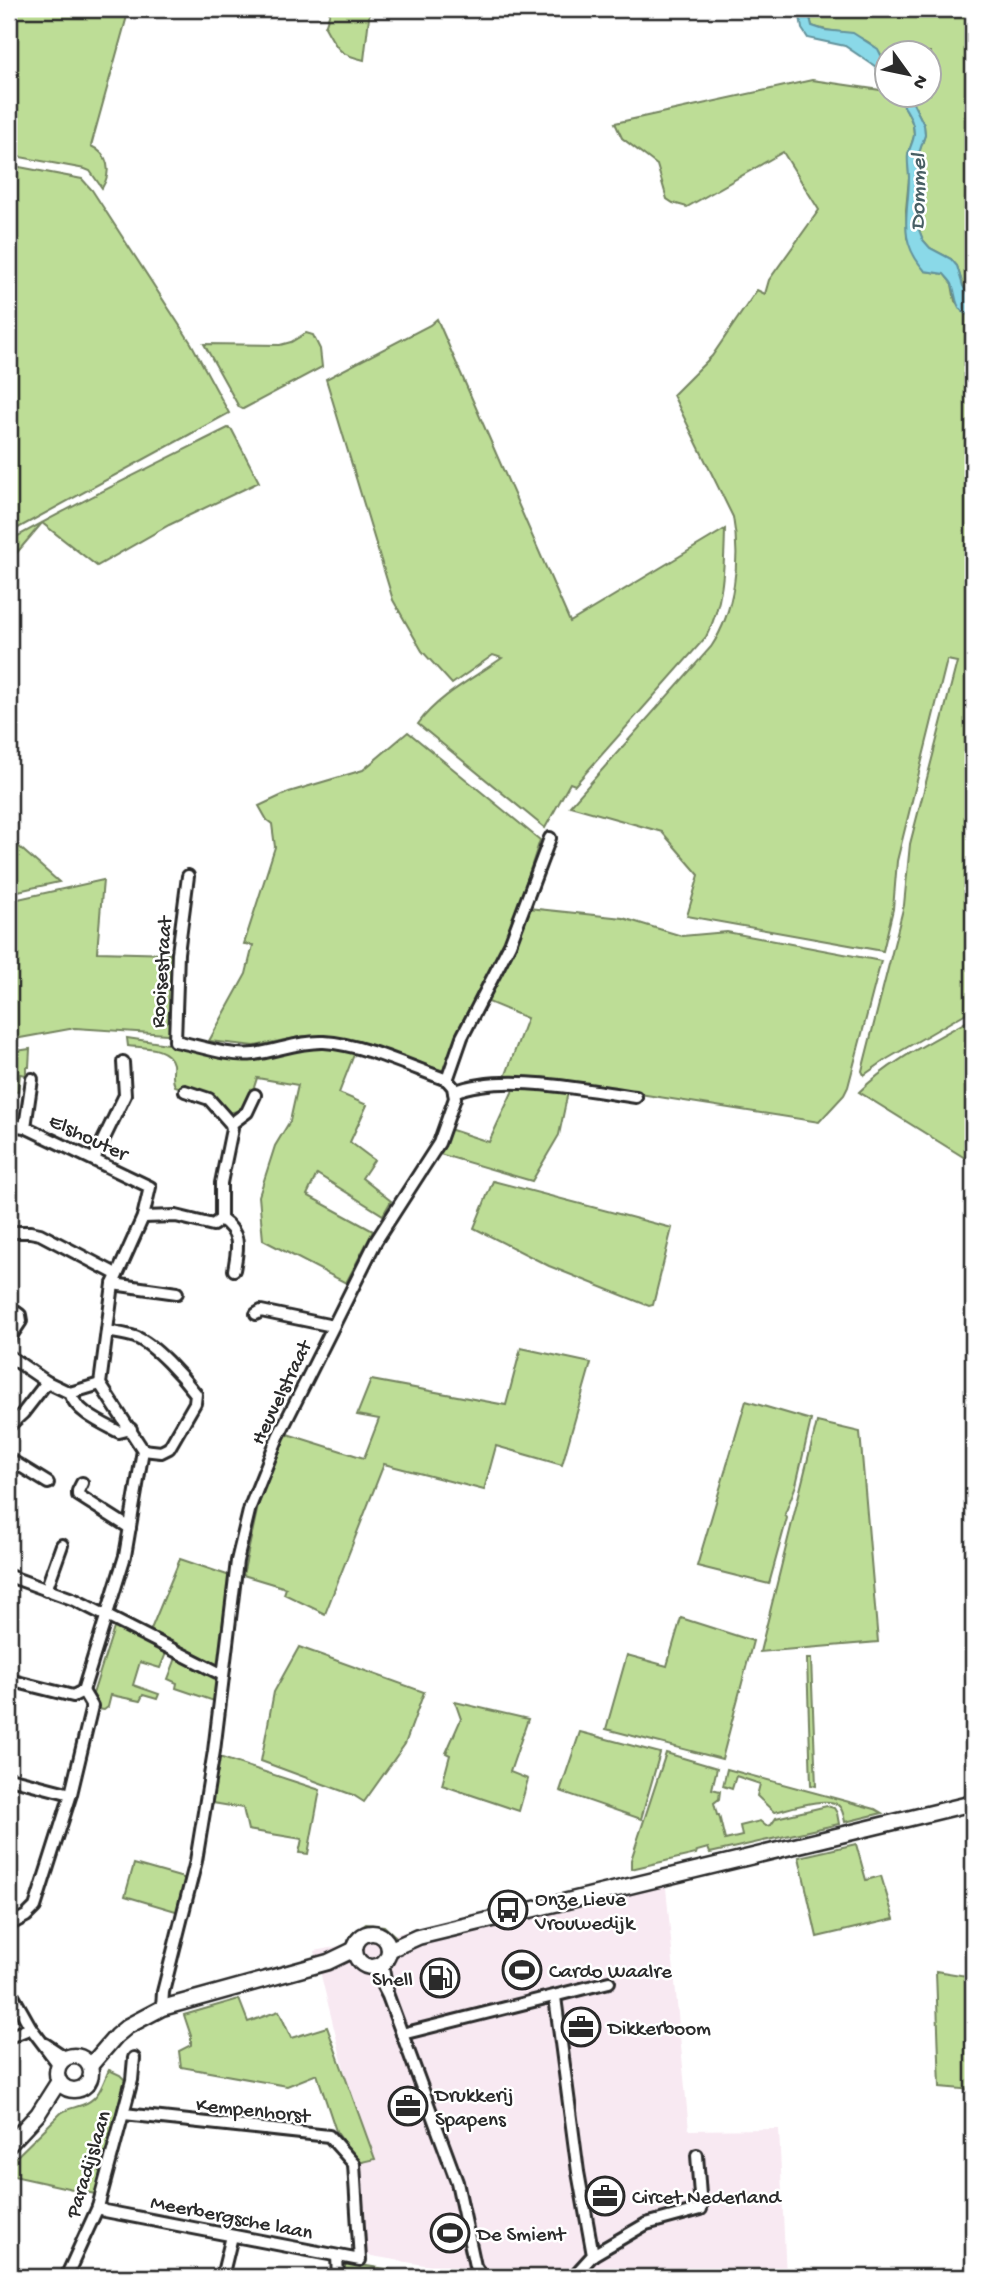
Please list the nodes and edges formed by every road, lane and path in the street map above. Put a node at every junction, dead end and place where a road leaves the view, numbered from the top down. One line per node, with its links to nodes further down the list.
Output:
1 (550, 838): 5 (street)
2 (188, 876): 5 (street, Rooisestraat)
3 (122, 1062): 13 (street)
4 (32, 1079): 12 (street)
5 (447, 1080): 7 (street)
6 (185, 1091): 10 (street)
7 (454, 1092): 9 (street); 22 (street, Heuvelstraat)
8 (255, 1095): 10 (street)
9 (636, 1097)
10 (231, 1124): 15 (street)
11 (9, 1125): 12 (street, Elshouter)
12 (25, 1127): 13 (street, Elshouter)
13 (94, 1159): 14 (street, Elshouter)
14 (144, 1217): 15 (street); 18 (street)
15 (221, 1219): 17 (street)
16 (9, 1232): 18 (street)
17 (234, 1270)
18 (115, 1279): 19 (street); 23 (street)
19 (177, 1293)
20 (9, 1307): 24 (street)
21 (256, 1314): 22 (street)
22 (333, 1326): 40 (street, Heuvelstraat)
23 (107, 1331): 27 (street); 31 (street)
24 (9, 1339)
25 (9, 1356): 26 (street)
26 (47, 1382): 28 (street); 29 (street)
27 (100, 1384): 28 (street); 30 (street)
28 (70, 1393): 30 (street)
29 (9, 1426)
30 (131, 1429): 31 (street)
31 (144, 1450): 35 (street)
32 (9, 1459): 33 (street)
33 (48, 1483)
34 (82, 1483): 35 (street)
35 (130, 1528): 39 (street)
36 (62, 1545): 38 (street)
37 (9, 1576): 38 (street)
38 (46, 1590): 39 (street)
39 (107, 1617): 40 (street); 42 (street)
40 (223, 1675): 52 (street, Heuvelstraat)
41 (9, 1680): 42 (street)
42 (83, 1691): 44 (street)
43 (9, 1778): 44 (street)
44 (71, 1794): 46 (street)
45 (973, 1803): 48 (main road)
46 (9, 1924)
47 (357, 1954): 48 (main road); 48 (main road); 52 (main road)
48 (382, 1955): 54 (street)
49 (609, 1982): 51 (street)
50 (9, 1989): 53 (street)
51 (555, 1997): 54 (street); 65 (street)
52 (162, 2008): 58 (main road)
53 (31, 2028): 55 (street); 57 (street)
54 (402, 2034): 71 (street)
55 (9, 2037)
56 (134, 2058): 60 (street, Paradijslaan)
57 (63, 2062): 58 (main road); 59 (main road)
58 (86, 2062): 59 (main road)
59 (64, 2085): 61 (main road)
60 (124, 2113): 63 (street, Paradijslaan); 67 (street, Kempenhorst)
61 (9, 2145)
62 (697, 2155): 65 (street)
63 (97, 2207): 64 (street, Meerbergsche laan); 68 (street, Paradijslaan)
64 (232, 2236): 66 (street, Meerbergsche laan); 69 (street)
65 (593, 2255): 72 (street)
66 (337, 2256): 67 (street, Meerbergsche laan); 70 (street)
67 (360, 2260)
68 (71, 2275)
69 (222, 2277)
70 (338, 2277)
71 (482, 2277)
72 (573, 2277)

